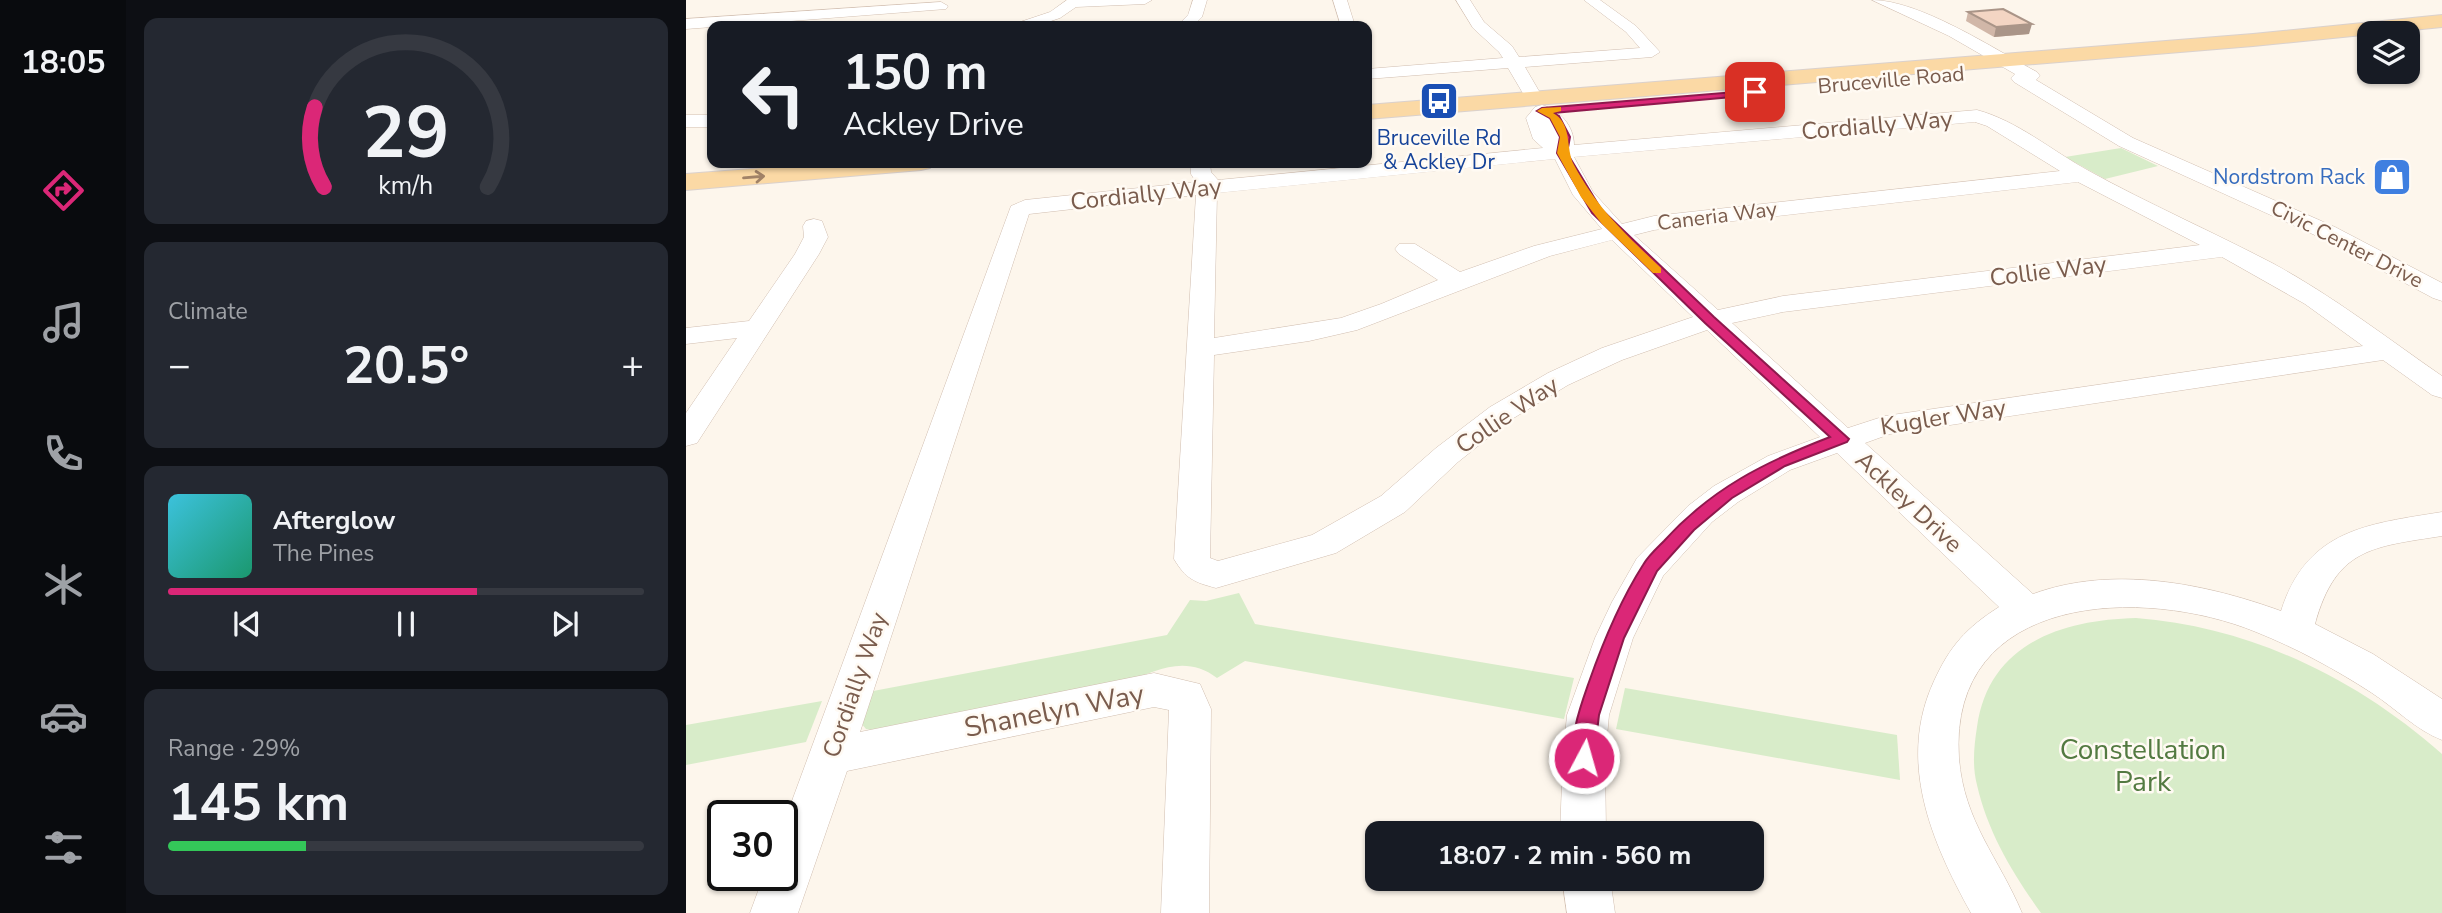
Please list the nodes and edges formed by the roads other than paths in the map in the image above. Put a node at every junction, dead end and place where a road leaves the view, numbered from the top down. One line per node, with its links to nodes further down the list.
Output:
1 (861, 0): 11 (street)
2 (1145, 0): 8 (street)
3 (1200, 0): 16 (street)
4 (1340, 0): 17 (street)
5 (1463, 0): 29 (street, Ackley Drive)
6 (1591, 0): 29 (street)
7 (1879, 0): 30 (street)
8 (1075, 1): 15 (street)
9 (941, 6): 11 (street)
10 (726, 8): 12 (street)
11 (847, 14): 13 (street); 14 (street)
12 (708, 21)
13 (737, 21)
14 (839, 21)
15 (1037, 21)
16 (1190, 21)
17 (1346, 21)
18 (2442, 21): 21 (main road, Bruceville Road)
19 (705, 23): 20 (street); 25 (street)
20 (686, 24)
21 (2420, 25)
22 (2442, 33): 24 (main road)
23 (2357, 36): 27 (main road, Bruceville Road)
24 (2420, 36)
25 (686, 37)
26 (2357, 37): 28 (main road, Bruceville Road)
27 (2253, 40): 28 (main road, Bruceville Road); 30 (main road, Bruceville Road)
28 (2157, 59): 30 (main road, Bruceville Road)
29 (1513, 63): 31 (street); 32 (street, Ackley Drive)
30 (2015, 68): 32 (main road, Bruceville Road); 32 (main road, Bruceville Road); 51 (street, Civic Center Drive)
31 (1372, 74)
32 (1538, 105): 33 (main road, Bruceville Road); 36 (main road, Bruceville Road); 37 (street, Ackley Drive)
33 (1372, 112)
34 (686, 121): 35 (street)
35 (707, 121)
36 (1372, 125)
37 (1562, 153): 38 (street, Cordially Way); 44 (street, Cordially Way); 47 (street, Ackley Drive)
38 (1372, 164)
39 (707, 165): 40 (main road)
40 (686, 166)
41 (859, 168): 45 (main road, one-way to 41)
42 (1297, 168): 43 (street, Cordially Way)
43 (1209, 173): 55 (street, Collie Way); 64 (street, Cordially Way)
44 (2081, 175): 47 (street, Caneria Way); 49 (street, Cordially Way)
45 (686, 182)
46 (814, 226): 53 (street)
47 (1616, 232): 50 (street, Caneria Way); 52 (street, Ackley Drive)
48 (1407, 249): 50 (street)
49 (2227, 249): 52 (street, Collie Way); 56 (street, Cordially Way)
50 (1457, 281): 55 (street, Caneria Way)
51 (2442, 293)
52 (1710, 320): 55 (street, Collie Way); 59 (street, Ackley Drive)
53 (757, 328): 54 (street); 58 (street)
54 (686, 336)
55 (1202, 348)
56 (2388, 351): 57 (street, Cordially Way); 59 (street, Kugler Way)
57 (2442, 389)
58 (686, 436)
59 (1841, 439): 61 (street, Ackley Drive); 65 (street, Kugler Way)
60 (2442, 524): 62 (street)
61 (2026, 610): 62 (street); 70 (street)
62 (2293, 633): 63 (street)
63 (2442, 722)
64 (831, 756): 67 (street, Cordially Way); 68 (street, Shanelyn Way)
65 (1583, 821)
66 (1588, 891): 69 (street)
67 (774, 913)
68 (1185, 913)
69 (1591, 913)
70 (1998, 913)

